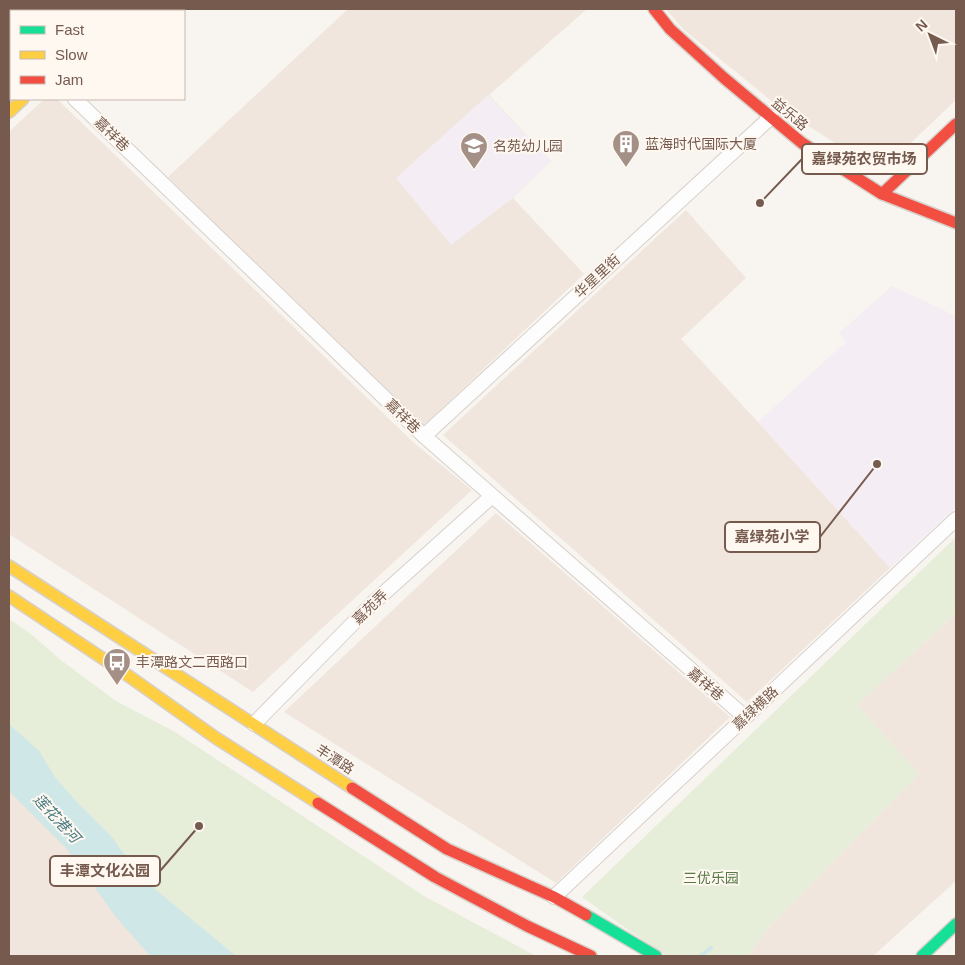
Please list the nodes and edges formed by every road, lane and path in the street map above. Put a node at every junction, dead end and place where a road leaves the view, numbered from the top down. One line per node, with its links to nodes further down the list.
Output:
1 (654, 9): 5 (main road, 益乐路)
2 (22, 100): 4 (main road)
3 (76, 100): 9 (street, 嘉祥巷)
4 (9, 112)
5 (771, 117): 7 (main road, 益乐路); 9 (street, 华星里街)
6 (956, 124): 7 (main road)
7 (882, 194): 8 (main road, 益乐路)
8 (956, 223)
9 (424, 436): 10 (street, 嘉祥巷)
10 (492, 496): 14 (street, 嘉祥巷); 15 (street, 嘉苑弄)
11 (956, 519): 14 (street, 嘉绿横路)
12 (9, 566): 15 (main road, 丰潭路)
13 (9, 596): 18 (main road)
14 (744, 717): 16 (street, 嘉绿横路)
15 (254, 724): 16 (main road, 丰潭路)
16 (554, 897): 19 (main road, 丰潭路)
17 (956, 924): 20 (main road)
18 (591, 956)
19 (656, 956)
20 (922, 956)

